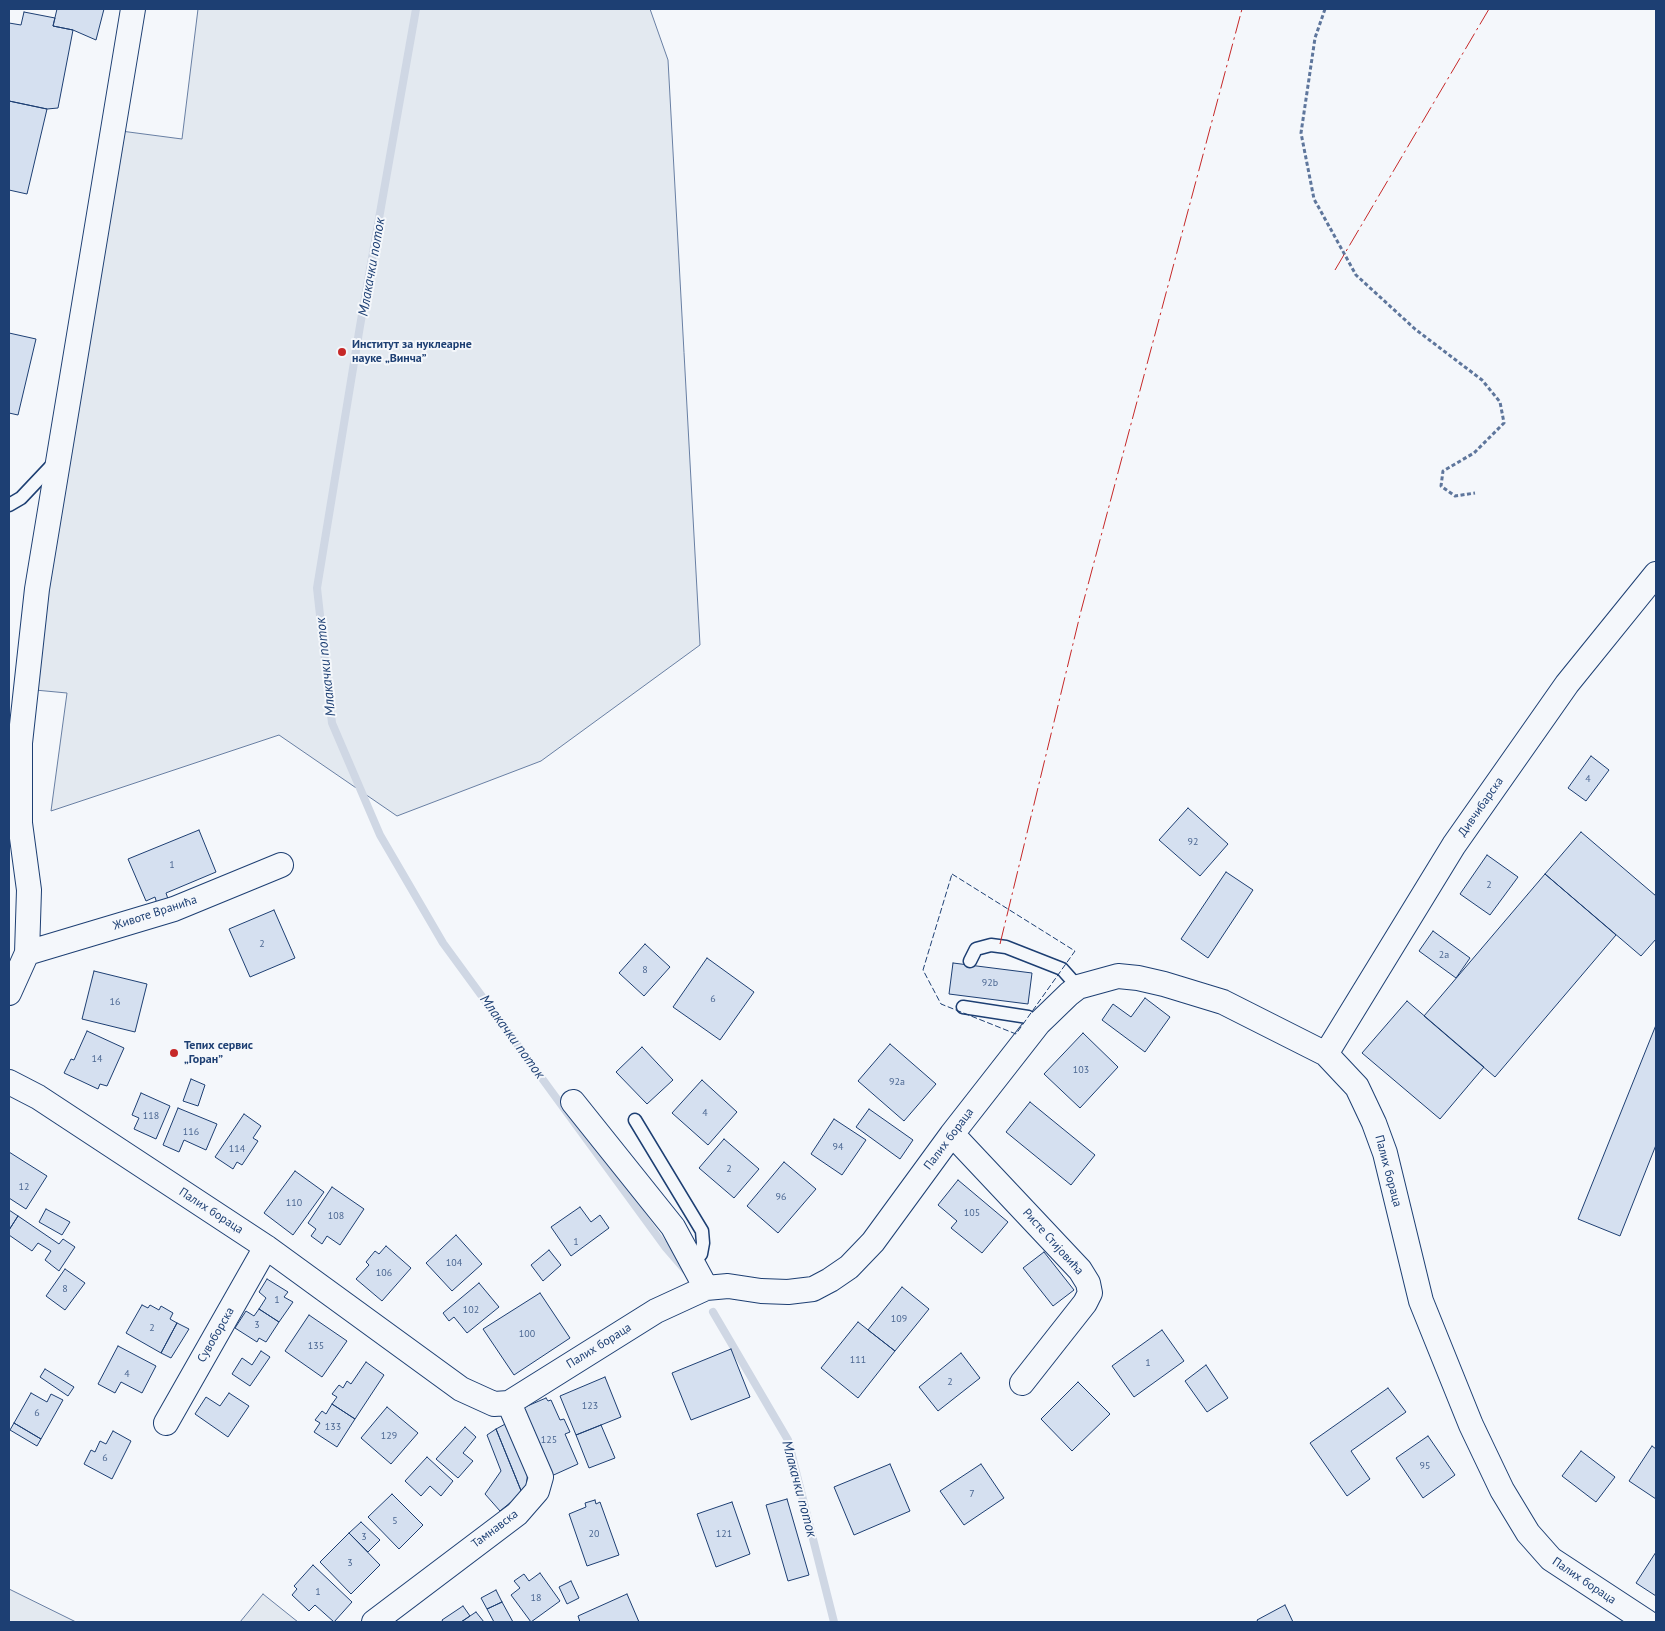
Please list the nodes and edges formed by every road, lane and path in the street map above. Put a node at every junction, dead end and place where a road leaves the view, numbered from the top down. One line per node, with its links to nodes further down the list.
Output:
1 (133, 9): 3 (street)
2 (1325, 9): 4 (path)
3 (58, 458): 5 (lane); 8 (street)
4 (1475, 493)
5 (9, 505)
6 (1656, 574): 17 (street, Дивчибарска)
7 (9, 722): 8 (lane)
8 (20, 743): 9 (street)
9 (14, 822): 11 (street)
10 (281, 865): 11 (street, Животе Вранића)
11 (27, 953): 14 (street)
12 (970, 961): 13 (lane)
13 (1078, 987): 16 (street, Палих бораца); 17 (street, Палих бораца)
14 (9, 993)
15 (963, 1007): 16 (lane)
16 (1038, 1024): 21 (street, Палих бораца)
17 (1326, 1054): 29 (street, Палих бораца)
18 (9, 1082): 22 (street, Палих бораца)
19 (572, 1102): 23 (street)
20 (635, 1120): 23 (lane)
21 (952, 1134): 24 (street, Палих бораца); 25 (street, Ристе Стијовића)
22 (266, 1247): 26 (street, Палих бораца); 27 (street, Сувоборска)
23 (694, 1263): 24 (street)
24 (706, 1288): 26 (street, Палих бораца)
25 (1022, 1383)
26 (509, 1403): 28 (street, Тамнавска)
27 (166, 1423)
28 (374, 1622)
29 (1647, 1622)

